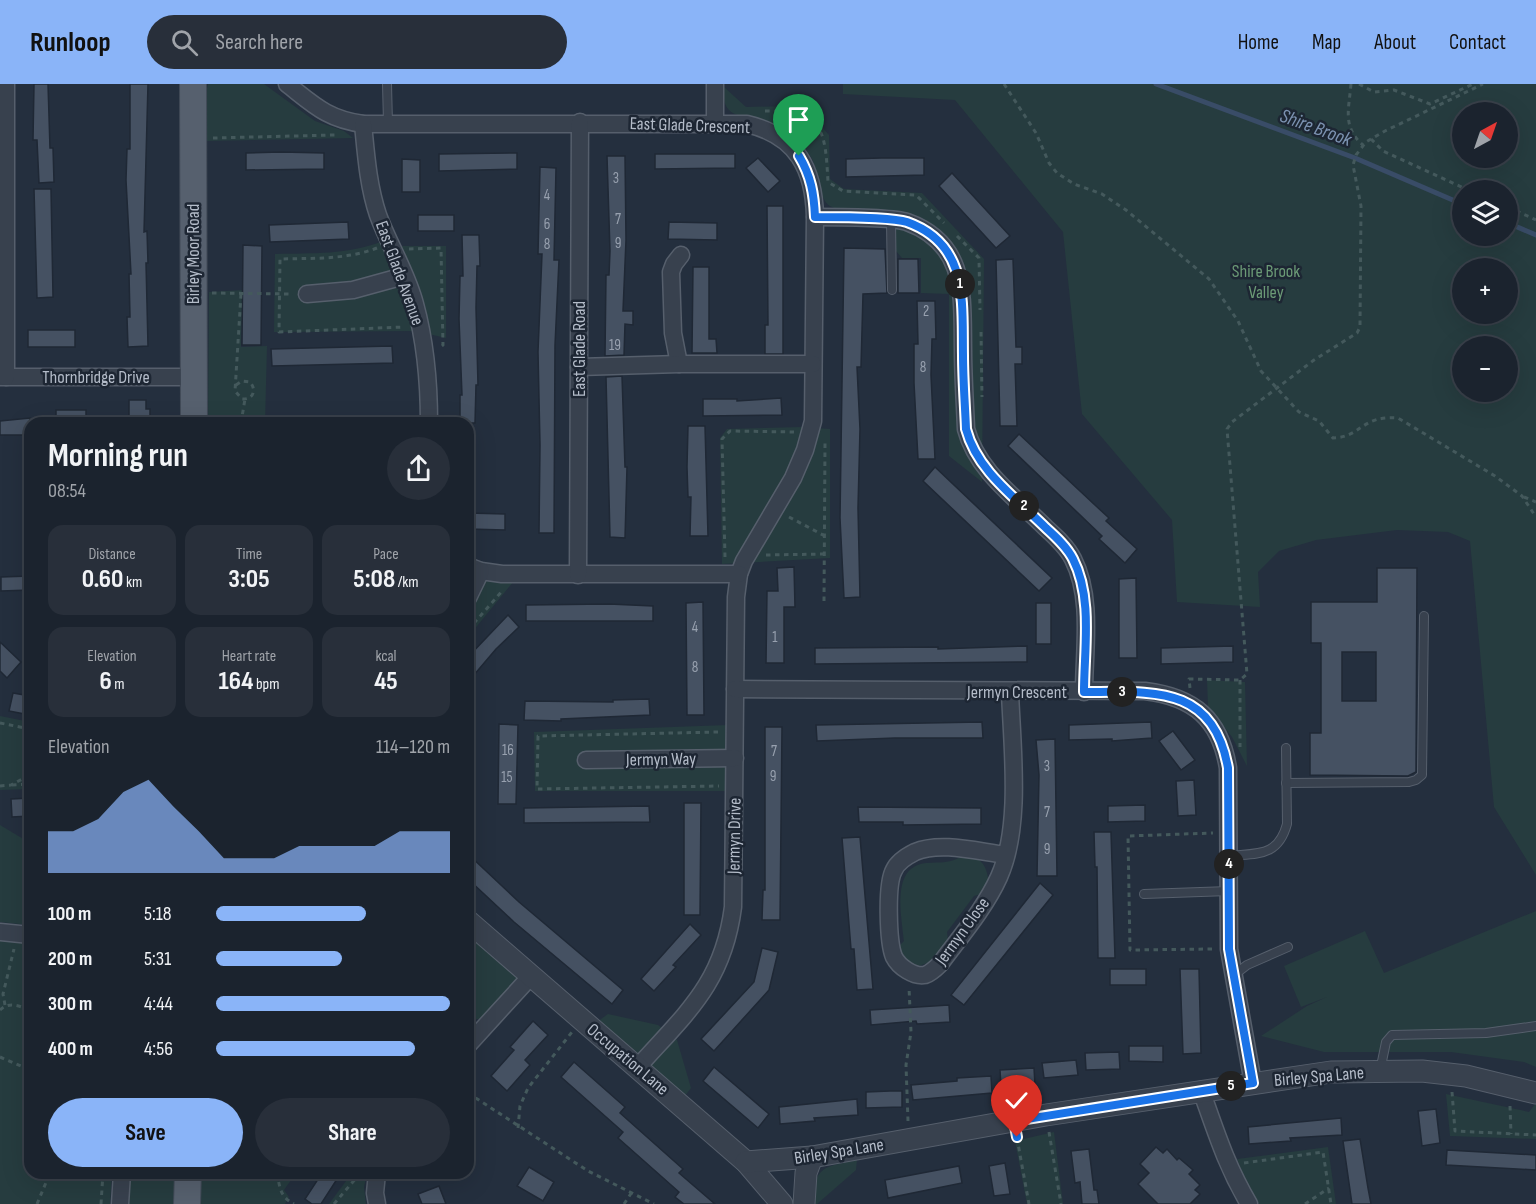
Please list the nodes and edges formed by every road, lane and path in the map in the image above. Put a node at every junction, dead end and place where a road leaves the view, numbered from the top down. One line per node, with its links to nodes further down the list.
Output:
1 (6, 84): 35 (street)
2 (193, 84): 16 (main road, Birley Moor Road)
3 (287, 84): 13 (street, East Glade Crescent)
4 (387, 84): 12 (lane)
5 (715, 84): 14 (street)
6 (1004, 84): 38 (path)
7 (1351, 84): 18 (path)
8 (1359, 84): 9 (path)
9 (1473, 84)
10 (1483, 84): 17 (path)
11 (580, 122): 12 (street, East Glade Crescent); 14 (street, East Glade Crescent); 34 (street, East Glade Road)
12 (388, 123): 13 (street, East Glade Crescent)
13 (363, 124): 24 (street, East Glade Avenue)
14 (715, 124): 21 (street, East Glade Crescent)
15 (344, 135): 16 (path)
16 (193, 138): 28 (main road, Birley Moor Road)
17 (1371, 139): 18 (path); 19 (path)
18 (1363, 145): 38 (path)
19 (1452, 183)
20 (1518, 212): 23 (path)
21 (815, 217): 22 (street); 33 (street, East Glade Crescent)
22 (891, 220): 27 (lane); 61 (street)
23 (1536, 220)
24 (395, 254): 26 (street, East Glade Avenue); 31 (path)
25 (681, 255): 32 (street)
26 (405, 276): 30 (street); 31 (street, East Glade Avenue)
27 (892, 290)
28 (193, 292): 29 (path); 36 (main road, Birley Moor Road)
29 (241, 294): 30 (path); 37 (path)
30 (307, 294)
31 (427, 355): 42 (street, East Glade Avenue)
32 (679, 364): 33 (street); 34 (street)
33 (813, 364): 43 (street, East Glade Crescent)
34 (579, 367): 54 (street, East Glade Road)
35 (3, 377): 36 (street, Thornbridge Drive)
36 (192, 377): 40 (main road, Birley Moor Road)
37 (236, 386): 39 (path); 39 (path)
38 (1275, 388): 44 (path); 58 (path)
39 (245, 399): 41 (path)
40 (194, 417)
41 (242, 417)
42 (429, 417)
43 (812, 427): 46 (street, East Glade Crescent); 48 (path); 53 (path)
44 (1522, 496): 45 (path); 47 (path)
45 (1536, 502)
46 (775, 509): 48 (path); 50 (street, East Glade Crescent)
47 (1536, 517)
48 (825, 536): 49 (path)
49 (825, 554): 50 (path); 55 (path)
50 (748, 556): 53 (street, East Glade Crescent)
51 (475, 568): 52 (street)
52 (507, 574): 54 (street); 57 (path)
53 (732, 574): 54 (street); 59 (street, Jermyn Drive)
54 (578, 575)
55 (824, 601)
56 (1424, 616): 70 (lane)
57 (474, 623)
58 (1240, 680): 62 (path); 66 (path)
59 (735, 688): 60 (street, Jermyn Crescent); 67 (street, Jermyn Drive)
60 (1010, 692): 61 (street, Jermyn Crescent); 74 (street, Jermyn Close)
61 (1084, 692): 62 (street, Jermyn Crescent)
62 (1191, 705): 66 (street, Jermyn Crescent)
63 (0, 723): 64 (path)
64 (24, 728)
65 (1286, 748): 70 (lane)
66 (1226, 758): 75 (street, Jermyn Crescent)
67 (735, 759): 68 (street, Jermyn Way); 93 (street, Jermyn Drive)
68 (586, 760)
69 (24, 778): 72 (path)
70 (1286, 783): 75 (lane)
71 (24, 784): 72 (path)
72 (10, 785): 73 (path)
73 (0, 786)
74 (1006, 855): 82 (street, Jermyn Close); 82 (street, Jermyn Close)
75 (1229, 856): 76 (street, Jermyn Crescent)
76 (1229, 891): 77 (lane); 84 (street, Jermyn Crescent)
77 (1144, 894)
78 (474, 926): 83 (street, Occupation Lane)
79 (0, 932): 80 (street)
80 (24, 934): 85 (path)
81 (1288, 947): 84 (lane)
82 (915, 973): 106 (path)
83 (531, 976): 88 (street, Occupation Lane); 90 (street)
84 (1234, 976): 96 (street, Jermyn Crescent)
85 (5, 1005): 86 (path); 87 (path)
86 (24, 1008)
87 (0, 1010)
88 (583, 1021): 93 (street, Occupation Lane); 103 (path)
89 (1536, 1026): 94 (lane)
90 (474, 1038)
91 (0, 1057): 92 (path)
92 (24, 1067)
93 (637, 1068): 108 (street, Occupation Lane)
94 (1380, 1071): 95 (street, Birley Spa Lane); 96 (street, Birley Spa Lane)
95 (1451, 1074): 98 (street, Birley Spa Lane); 104 (path)
96 (1253, 1083): 97 (street, Birley Spa Lane)
97 (1202, 1090): 101 (street, Birley Spa Lane); 109 (street)
98 (1536, 1093)
99 (474, 1098): 103 (path)
100 (1510, 1105): 104 (path)
101 (1046, 1115): 102 (street, Birley Spa Lane); 131 (path)
102 (1014, 1121): 106 (street, Birley Spa Lane); 130 (path)
103 (518, 1128): 118 (path)
104 (1511, 1134): 105 (path)
105 (1536, 1135)
106 (908, 1140): 107 (street, Birley Spa Lane)
107 (812, 1156): 108 (street, Birley Spa Lane); 129 (street)
108 (746, 1162): 128 (street, Occupation Lane)
109 (1227, 1165): 117 (path); 132 (street)
110 (47, 1179): 119 (path)
111 (103, 1179): 120 (path)
112 (122, 1179): 121 (street)
113 (188, 1179): 122 (main road)
114 (278, 1179): 123 (path)
115 (355, 1179): 124 (path)
116 (376, 1179): 125 (street)
117 (1329, 1188): 133 (path); 134 (path)
118 (632, 1192): 126 (path); 127 (path)
119 (37, 1204)
120 (101, 1204)
121 (120, 1204)
122 (187, 1204)
123 (294, 1204)
124 (334, 1204)
125 (377, 1204)
126 (624, 1204)
127 (654, 1204)
128 (782, 1204)
129 (804, 1204)
130 (1029, 1204)
131 (1061, 1204)
132 (1249, 1204)
133 (1305, 1204)
134 (1331, 1204)

